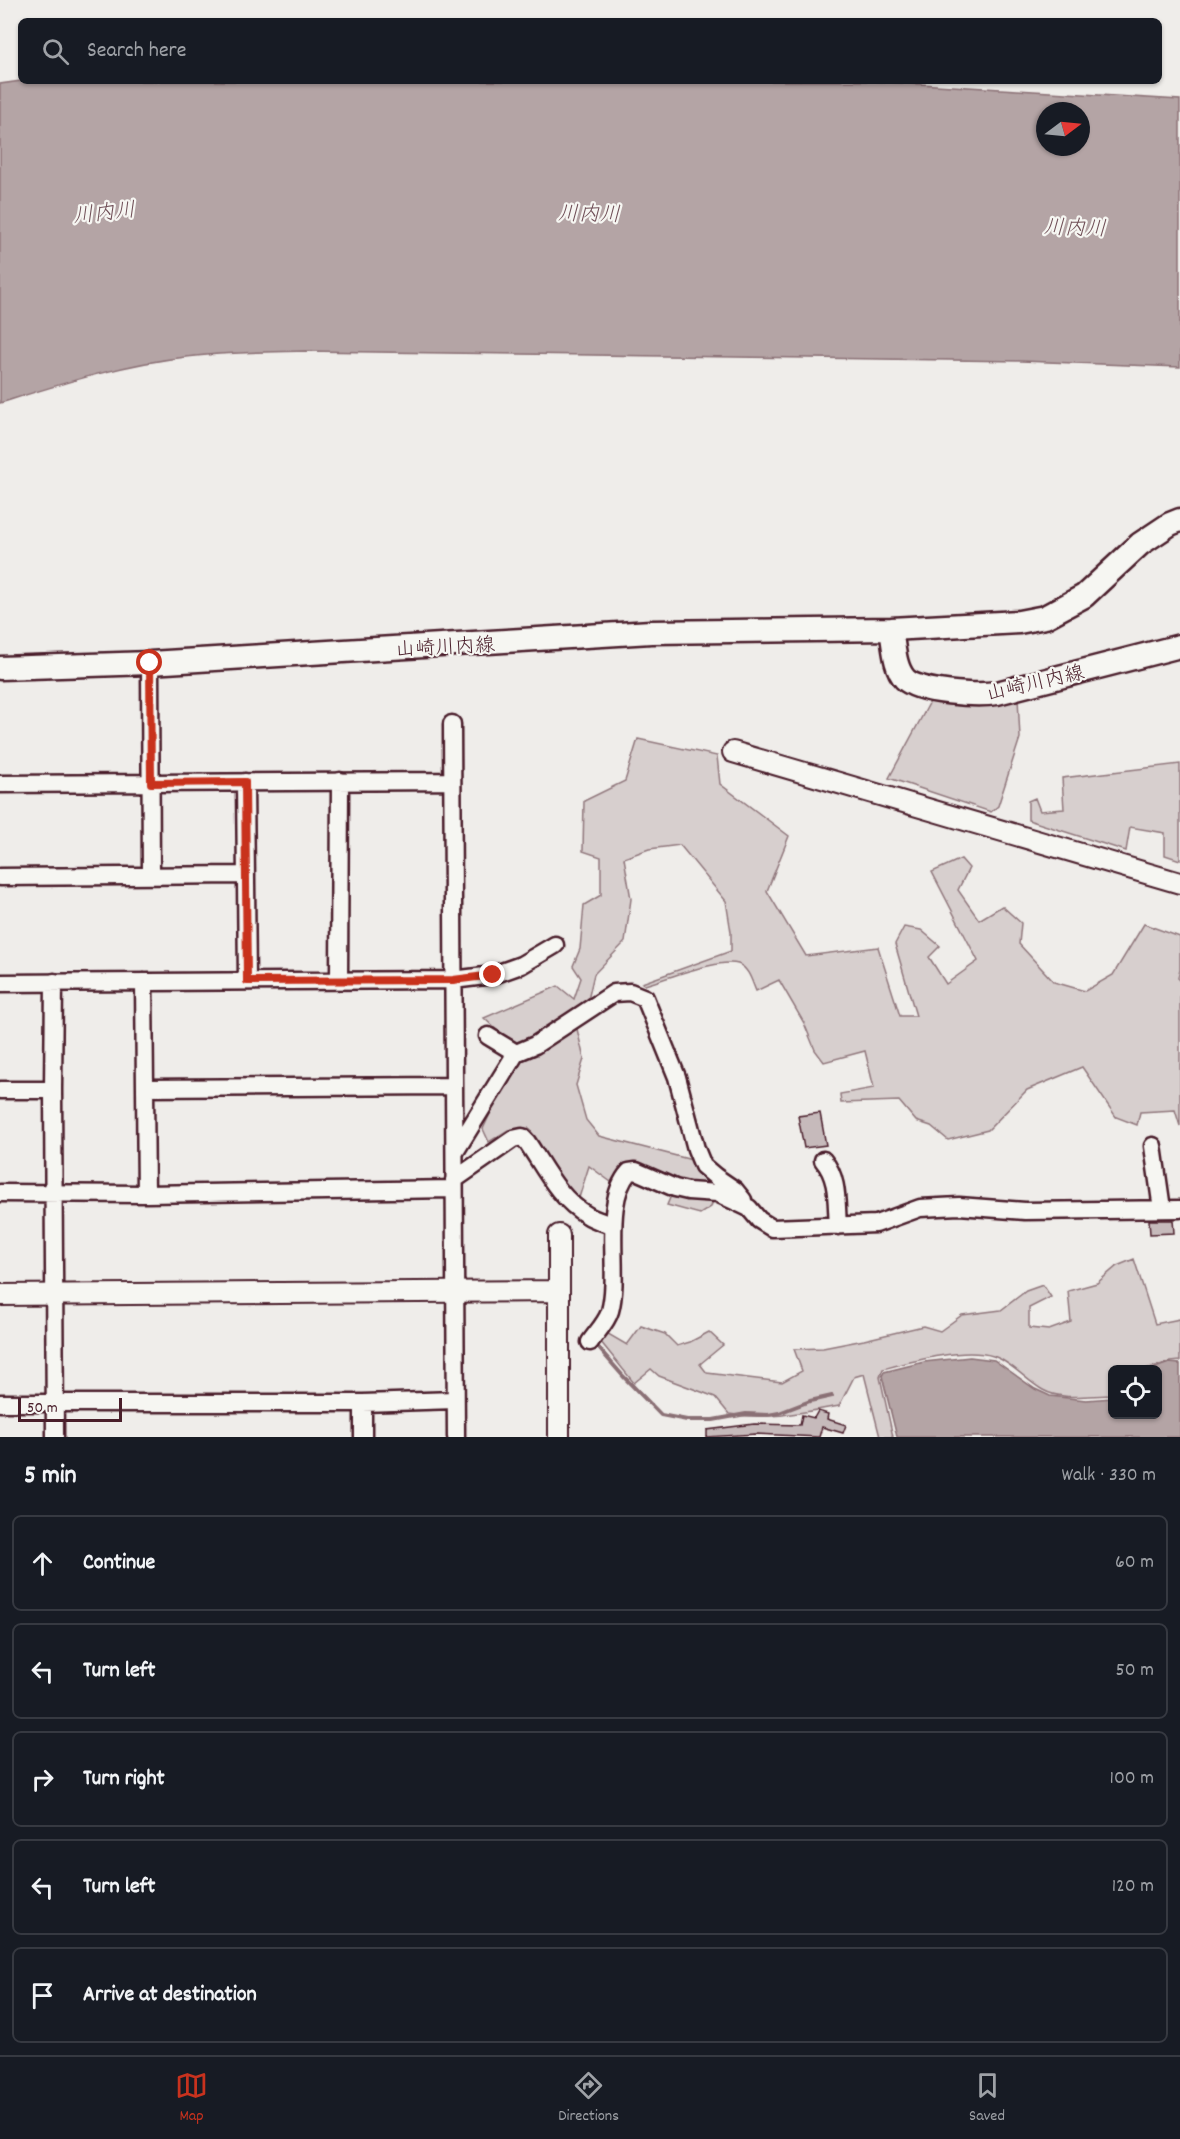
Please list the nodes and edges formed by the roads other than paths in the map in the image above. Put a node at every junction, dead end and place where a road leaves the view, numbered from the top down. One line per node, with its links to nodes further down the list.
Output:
1 (1180, 520): 2 (main road, 山崎川内線)
2 (891, 629): 3 (main road, 山崎川内線); 4 (main road, 山崎川内線)
3 (1180, 646)
4 (150, 663): 5 (main road, 山崎川内線); 11 (street)
5 (0, 668)
6 (452, 724): 9 (street)
7 (733, 752): 16 (street)
8 (340, 781): 9 (street); 10 (street); 18 (street)
9 (452, 781): 19 (street)
10 (245, 782): 11 (street); 13 (street)
11 (151, 783): 12 (street); 14 (street)
12 (0, 784)
13 (246, 875): 14 (street); 20 (street)
14 (151, 876): 15 (street)
15 (0, 877)
16 (1180, 883)
17 (555, 945): 19 (street)
18 (339, 980): 19 (street); 20 (street)
19 (453, 980): 26 (street)
20 (247, 981): 22 (street)
21 (54, 982): 22 (street); 23 (street); 29 (street)
22 (144, 982): 27 (street)
23 (0, 983)
24 (488, 1036): 25 (street)
25 (516, 1053): 31 (street); 37 (street)
26 (454, 1086): 27 (street); 31 (street)
27 (145, 1088): 36 (street)
28 (0, 1090): 29 (street)
29 (53, 1090): 35 (street)
30 (1153, 1146): 38 (street)
31 (454, 1152): 33 (street)
32 (823, 1160): 41 (street)
33 (454, 1184): 36 (street); 40 (street); 44 (street)
34 (0, 1192): 35 (street)
35 (54, 1192): 36 (street); 46 (street)
36 (146, 1194)
37 (749, 1208): 40 (street); 41 (street)
38 (1162, 1209): 39 (street); 41 (street)
39 (1180, 1209)
40 (613, 1226): 47 (street)
41 (838, 1226)
42 (559, 1235): 43 (street)
43 (559, 1291): 44 (street); 55 (street)
44 (455, 1292): 46 (street); 48 (street)
45 (0, 1295): 46 (street)
46 (54, 1295): 50 (street)
47 (590, 1342)
48 (456, 1400): 51 (street); 54 (street)
49 (0, 1403): 50 (street)
50 (55, 1403): 51 (street); 52 (street)
51 (363, 1403): 53 (street)
52 (56, 1437)
53 (363, 1437)
54 (456, 1437)
55 (559, 1437)

